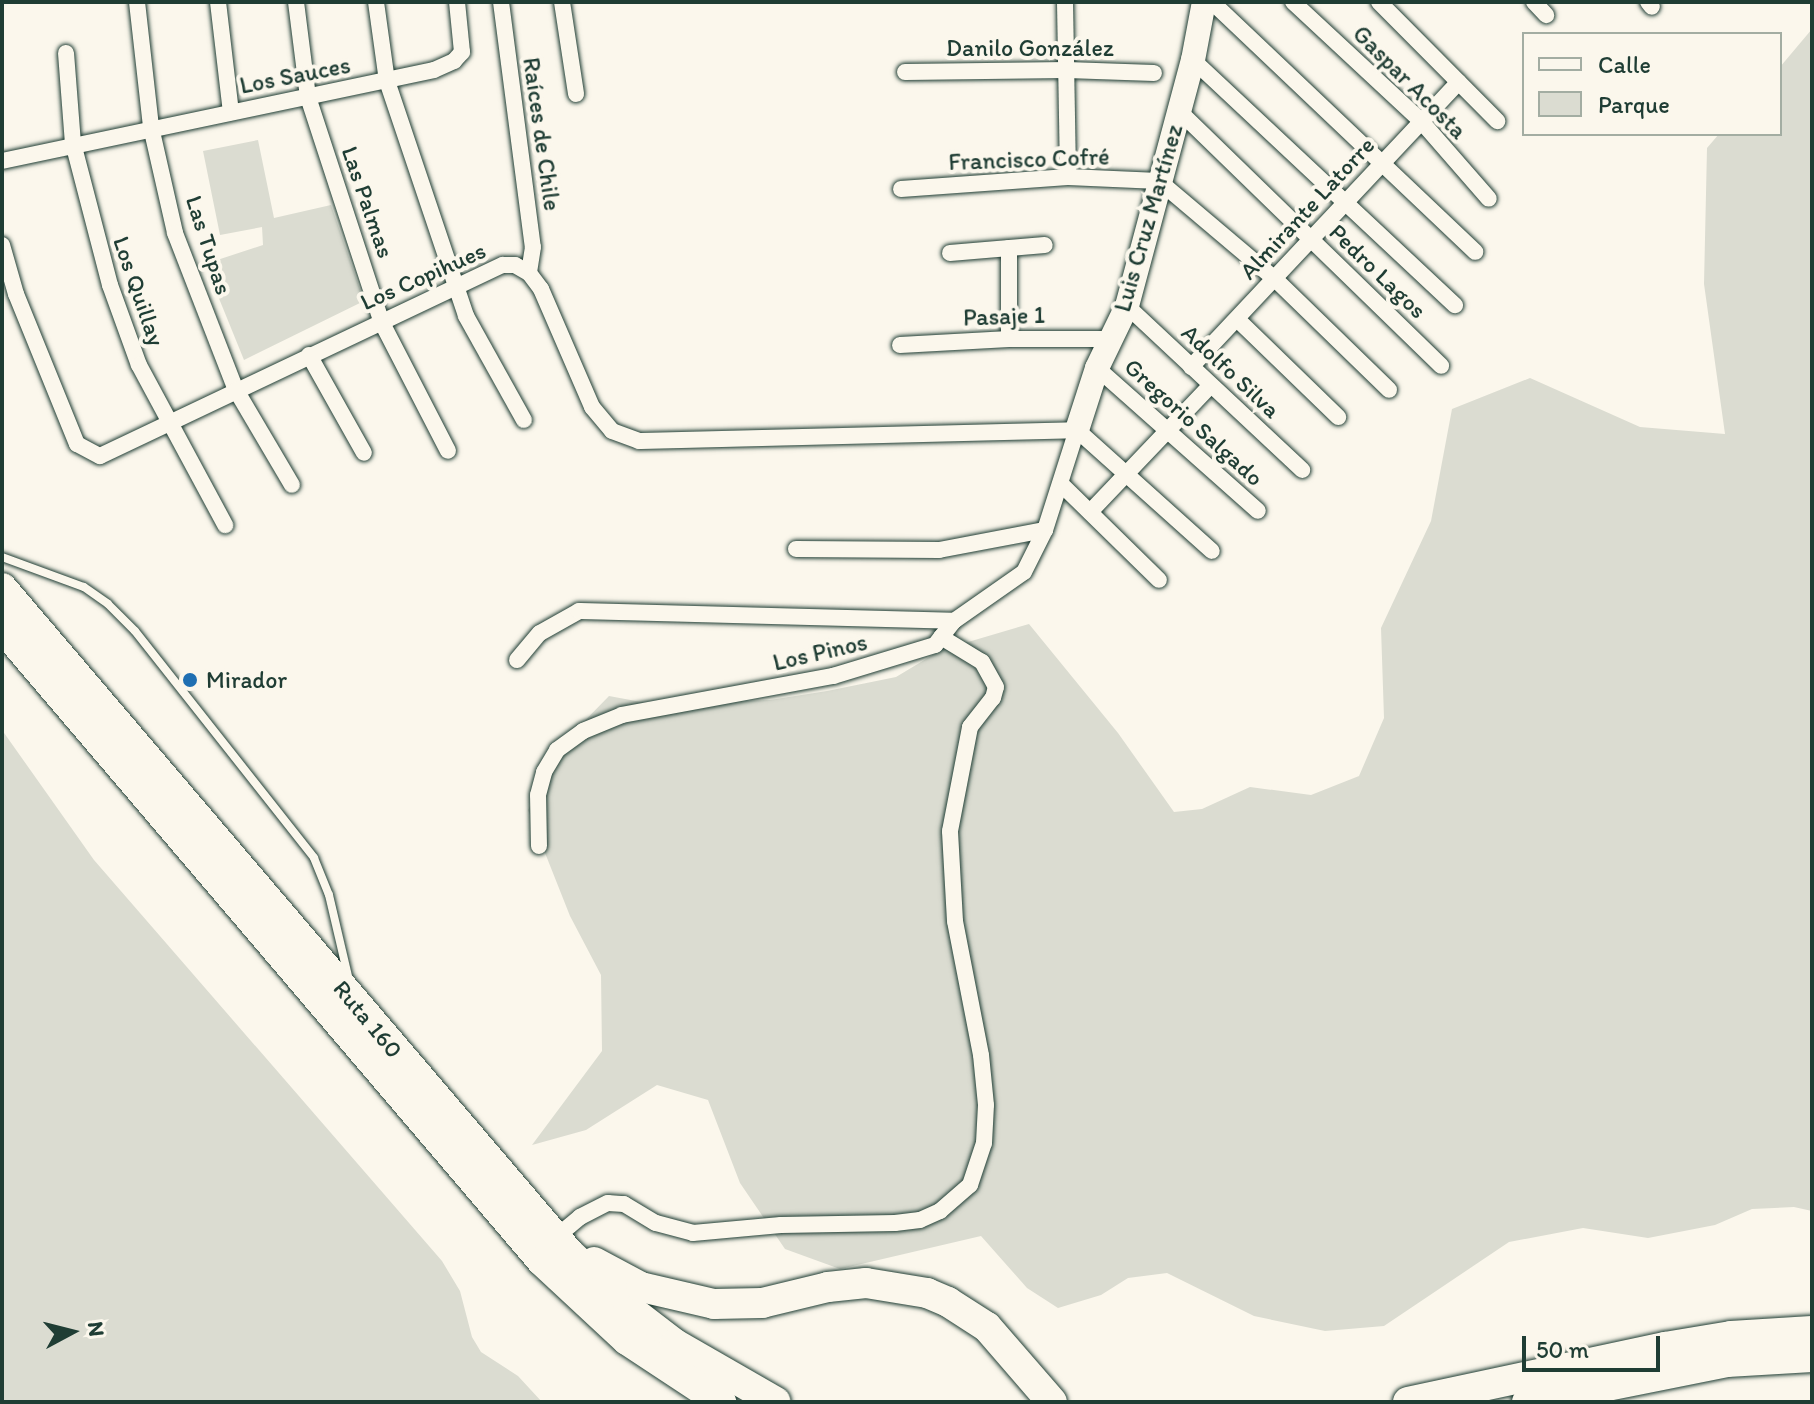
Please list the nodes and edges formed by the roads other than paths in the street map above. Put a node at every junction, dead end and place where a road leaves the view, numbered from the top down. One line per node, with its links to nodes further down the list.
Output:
1 (137, 2): 28 (street, Las Tupas)
2 (218, 2): 25 (street)
3 (296, 2): 23 (street, Las Palmas)
4 (376, 2): 20 (street)
5 (457, 2): 20 (street)
6 (501, 2): 43 (street, Raíces de Chile)
7 (562, 2): 22 (street)
8 (1065, 2): 17 (street)
9 (1204, 2): 16 (street, Luis Cruz Martínez)
10 (1212, 2): 31 (street)
11 (1293, 2): 26 (street, Gaspar Acosta)
12 (1379, 2): 21 (street)
13 (1534, 2): 14 (street)
14 (1546, 15)
15 (66, 53): 29 (street, Los Quillay)
16 (1193, 60): 24 (street, Luis Cruz Martínez); 36 (street)
17 (1067, 70): 18 (street, Danilo González); 19 (street, Danilo González); 32 (street)
18 (905, 72)
19 (1154, 73)
20 (387, 81): 23 (street, Los Sauces); 45 (street, Los Sauces)
21 (1459, 82): 26 (street, Almirante Latorre); 27 (street)
22 (576, 94)
23 (308, 97): 25 (street, Los Sauces); 49 (street, Las Palmas)
24 (1178, 110): 33 (street, Luis Cruz Martínez); 37 (street, Pedro Lagos)
25 (231, 112): 28 (street, Los Sauces)
26 (1421, 121): 31 (street, Almirante Latorre); 35 (street, Gaspar Acosta)
27 (1497, 121)
28 (151, 127): 29 (street, Los Sauces); 58 (street, Las Tupas)
29 (73, 143): 30 (street, Los Sauces); 62 (street, Los Quillay)
30 (2, 161)
31 (1382, 163): 36 (street, Almirante Latorre); 41 (street)
32 (1068, 177): 33 (street, Francisco Cofré); 34 (street, Francisco Cofré)
33 (1159, 181): 44 (street); 47 (street, Luis Cruz Martínez)
34 (901, 189)
35 (1489, 199)
36 (1346, 203): 37 (street, Almirante Latorre); 46 (street)
37 (1311, 240): 44 (street, Almirante Latorre); 54 (street, Pedro Lagos)
38 (2, 245): 62 (street, Los Copihues)
39 (1045, 245): 40 (street)
40 (1009, 248): 42 (street); 50 (street)
41 (1475, 252)
42 (950, 253)
43 (529, 273): 45 (street, Los Copihues); 64 (street)
44 (1275, 279): 48 (street, Almirante Latorre); 59 (street)
45 (456, 286): 49 (street, Los Copihues); 61 (street, Los Sauces)
46 (1455, 305)
47 (1127, 306): 51 (street, Luis Cruz Martínez); 55 (street, Adolfo Silva)
48 (1237, 319): 55 (street, Almirante Latorre); 60 (street)
49 (381, 321): 53 (street, Los Copihues); 65 (street, Las Palmas)
50 (1009, 339): 51 (street, Pasaje 1); 52 (street, Pasaje 1)
51 (1110, 339): 56 (street, Luis Cruz Martínez)
52 (900, 345)
53 (309, 355): 58 (street, Los Copihues); 66 (street)
54 (1441, 366)
55 (1191, 367): 57 (street, Adolfo Silva)
56 (1097, 368): 63 (street, Gregorio Salgado); 64 (street, Luis Cruz Martínez)
57 (1210, 386): 63 (street); 67 (street, Adolfo Silva)
58 (236, 390): 62 (street, Los Copihues); 70 (street, Las Tupas)
59 (1389, 390)
60 (1338, 417)
61 (524, 420)
62 (167, 422): 73 (street, Los Quillay)
63 (1168, 429): 68 (street); 71 (street, Gregorio Salgado)
64 (1077, 430): 68 (street); 69 (street, Los Pinos)
65 (448, 451)
66 (364, 453)
67 (1302, 470)
68 (1127, 472): 72 (street); 76 (street)
69 (1061, 484): 72 (street); 74 (street, Los Pinos)
70 (292, 485)
71 (1258, 511)
72 (1090, 512): 78 (street)
73 (225, 525)
74 (1045, 530): 75 (street); 80 (street, Los Pinos)
75 (796, 549)
76 (1212, 551)
77 (2, 557): 85 (lane)
78 (1159, 580)
79 (2, 588): 85 (highway, Ruta 160)
80 (954, 621): 82 (street, Los Pinos); 83 (street)
81 (2, 627): 89 (highway, Ruta 160)
82 (941, 637): 84 (street, Los Pinos); 86 (street)
83 (517, 660)
84 (539, 846)
85 (364, 1015): 86 (highway, Ruta 160)
86 (555, 1238): 90 (highway, Ruta 160); 91 (highway)
87 (1812, 1331): 92 (highway)
88 (1812, 1357): 93 (highway)
89 (721, 1402)
90 (776, 1402)
91 (1052, 1402)
92 (1408, 1402)
93 (1527, 1402)

